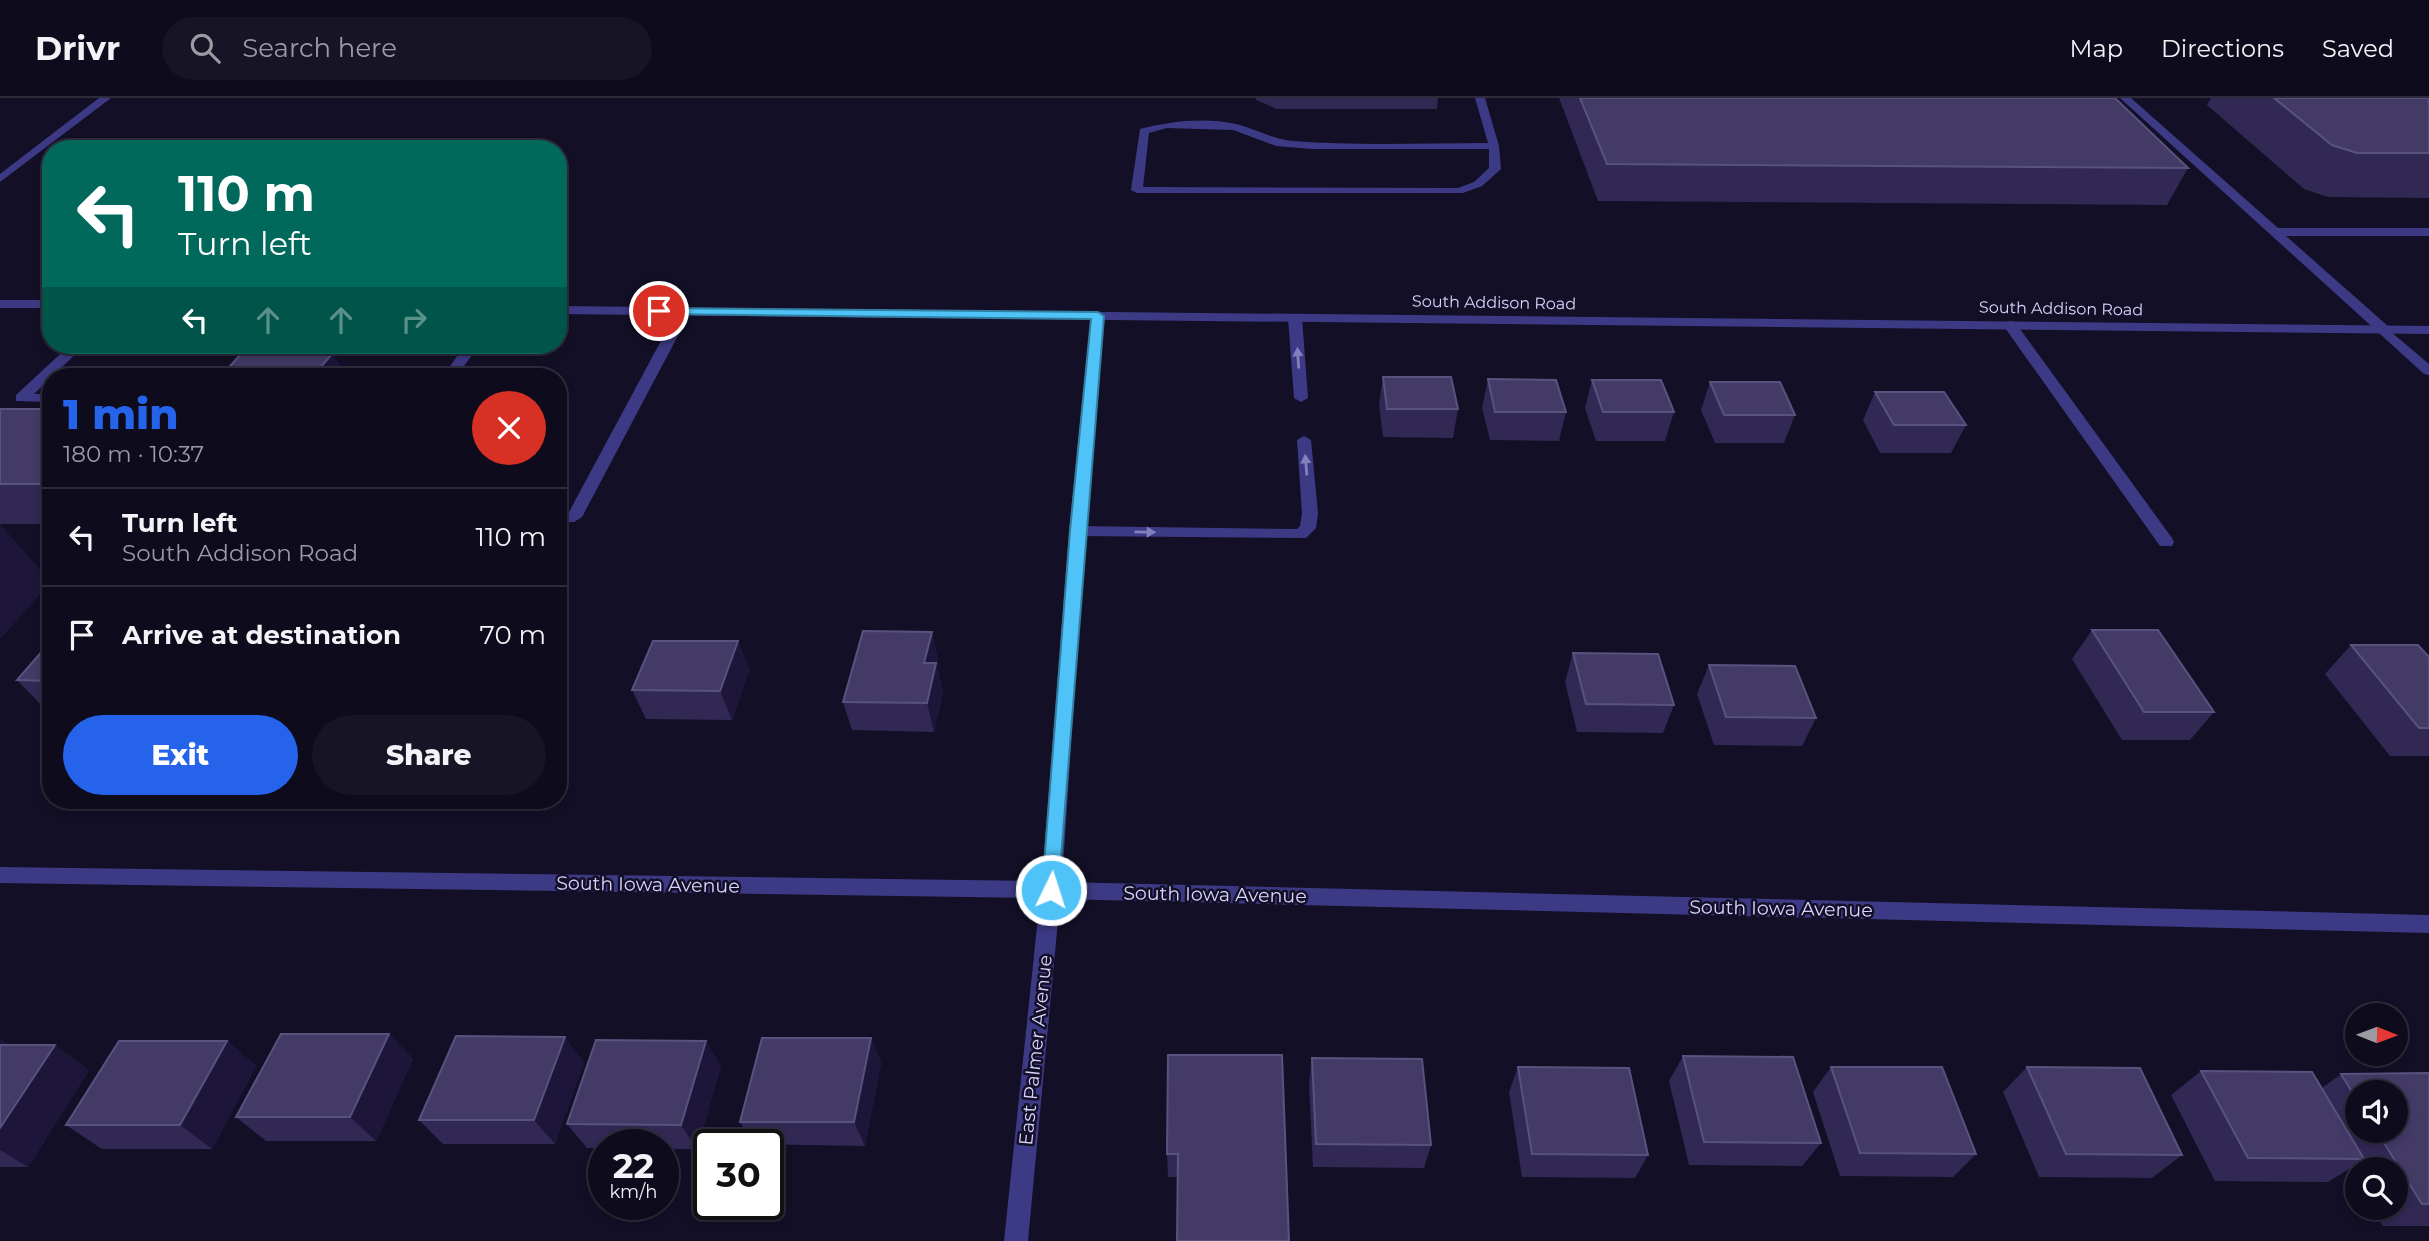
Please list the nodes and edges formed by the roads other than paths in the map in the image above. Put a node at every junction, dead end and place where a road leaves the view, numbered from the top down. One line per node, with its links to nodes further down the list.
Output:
1 (106, 98): 4 (street)
2 (1480, 98): 5 (street)
3 (2125, 98): 8 (street)
4 (51, 140)
5 (1494, 146): 5 (street)
6 (42, 147): 7 (street)
7 (0, 179)
8 (2275, 232): 9 (street); 17 (street)
9 (2429, 232)
10 (0, 303): 11 (street)
11 (42, 304)
12 (567, 310): 13 (street, South Addison Road)
13 (684, 311): 14 (street, South Addison Road); 28 (street)
14 (1098, 316): 15 (street, South Addison Road); 29 (street, East Palmer Avenue)
15 (1295, 318): 16 (street, South Addison Road); 26 (street, one-way to 15)
16 (2010, 325): 17 (street, South Addison Road); 30 (street)
17 (2384, 330): 18 (street, South Addison Road); 23 (street)
18 (2429, 330)
19 (68, 354): 21 (street)
20 (266, 354): 22 (street)
21 (53, 368)
22 (253, 368)
23 (2429, 371)
24 (42, 378): 25 (street)
25 (42, 398)
26 (1301, 398)
27 (1304, 440): 29 (street, one-way to 27)
28 (567, 517)
29 (1077, 531): 32 (street, East Palmer Avenue)
30 (2166, 542)
31 (0, 875): 32 (street, South Iowa Avenue)
32 (1051, 890): 33 (street, South Iowa Avenue); 34 (street, East Palmer Avenue)
33 (2429, 924)
34 (1016, 1241)

